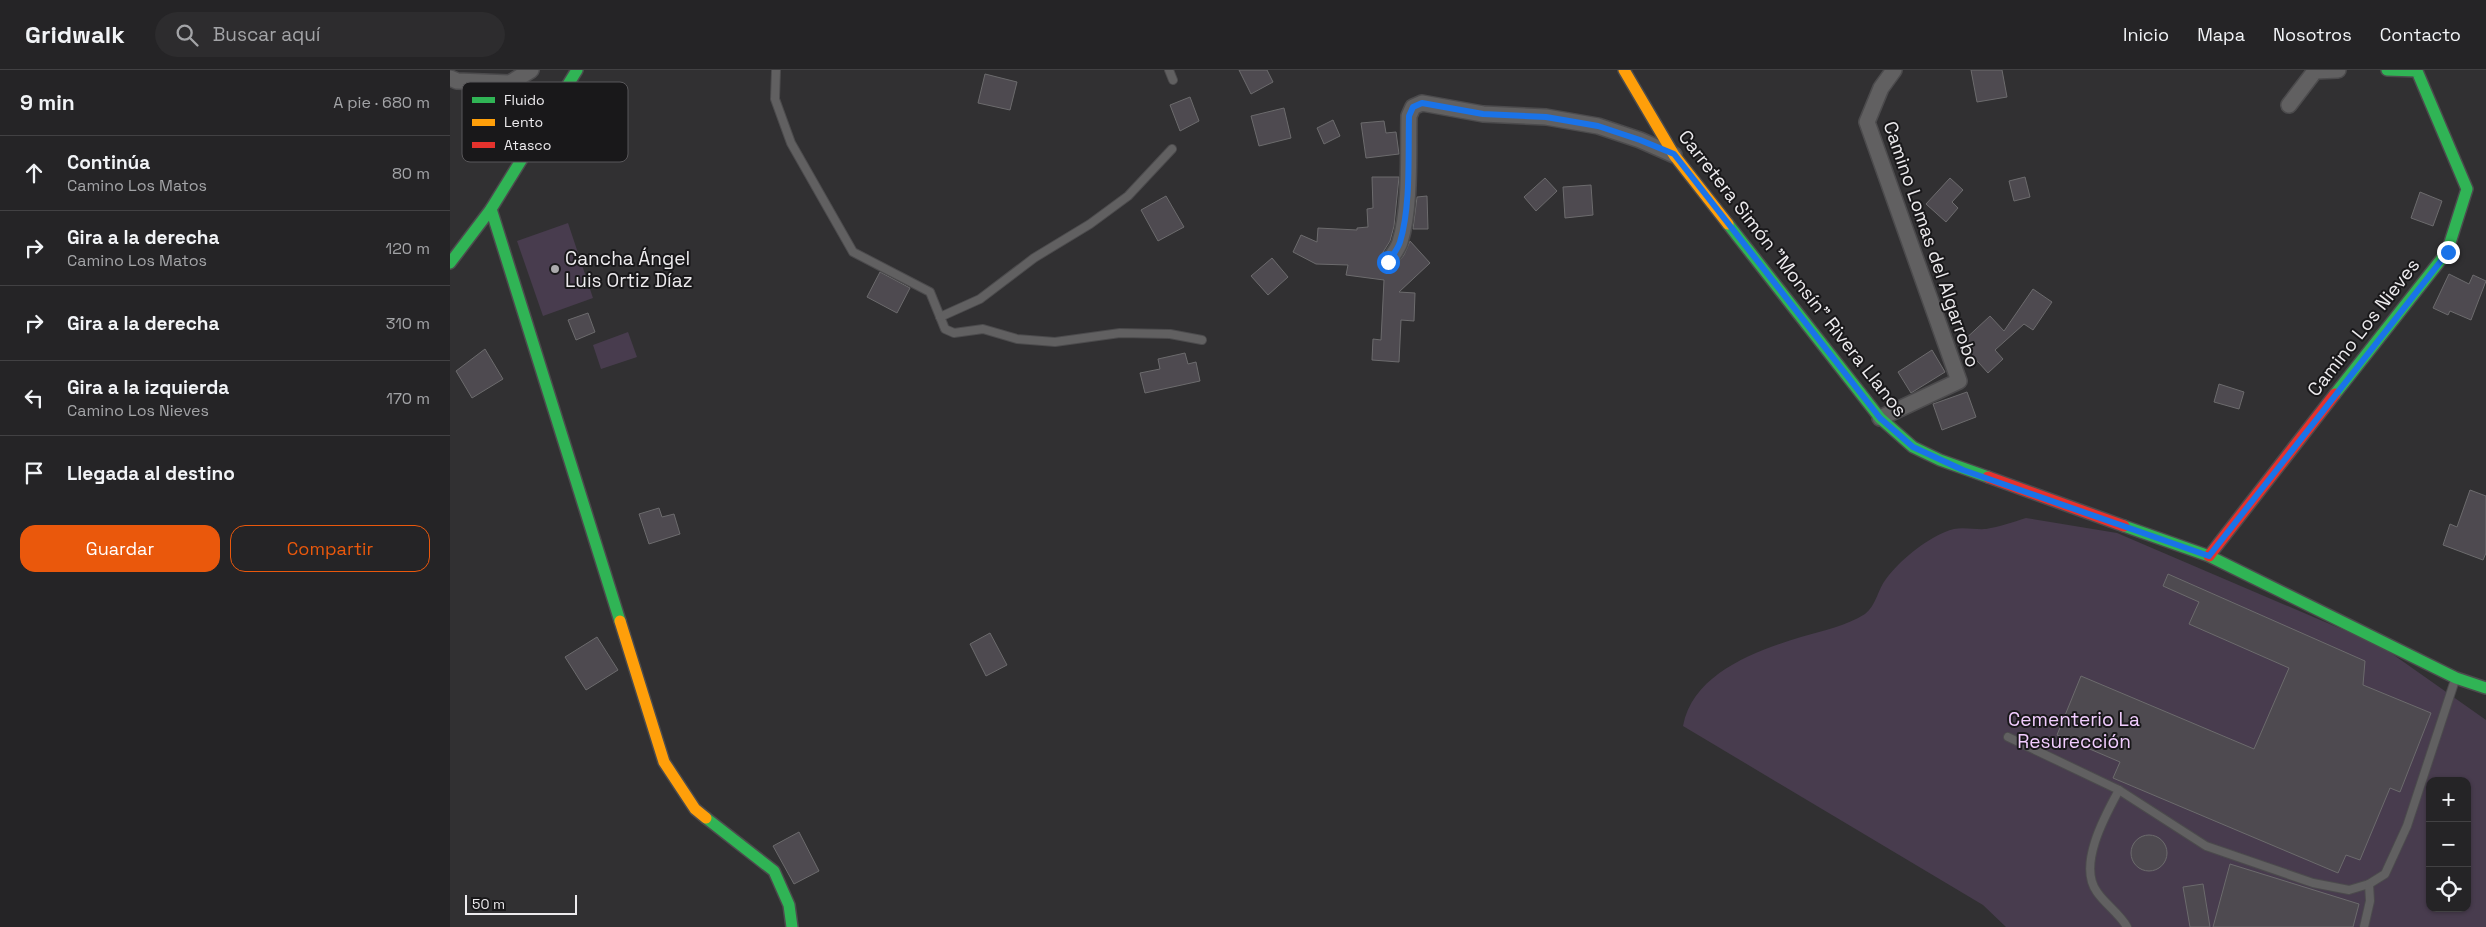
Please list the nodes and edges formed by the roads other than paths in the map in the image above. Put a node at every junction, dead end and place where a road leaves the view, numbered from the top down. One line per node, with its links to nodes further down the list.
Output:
1 (531, 70): 12 (street)
2 (577, 70): 13 (street)
3 (776, 70): 21 (lane)
4 (1169, 70): 10 (lane)
5 (1624, 70): 16 (street, Carretera Simón "Monsín" Rivera Llanos)
6 (1894, 70): 23 (street, Camino Lomas del Algarrobo)
7 (2338, 70): 14 (street)
8 (2386, 70): 24 (street, Camino Los Nieves)
9 (454, 80): 11 (street)
10 (1173, 80)
11 (491, 82)
12 (512, 82)
13 (570, 82)
14 (2290, 105)
15 (1172, 149): 21 (lane)
16 (1674, 154): 19 (street); 23 (street, Carretera Simón "Monsín" Rivera Llanos)
17 (521, 162): 18 (street)
18 (492, 210): 20 (street); 30 (street)
19 (1388, 262)
20 (450, 263)
21 (940, 317): 22 (lane)
22 (1202, 340)
23 (1880, 418): 24 (street, Carretera Simón "Monsín" Rivera Llanos)
24 (2209, 556): 25 (street, Carretera Simón "Monsín" Rivera Llanos)
25 (2456, 678): 26 (street, Carretera Simón "Monsín" Rivera Llanos); 29 (lane)
26 (2486, 688)
27 (2008, 737): 28 (lane)
28 (2119, 790): 29 (lane); 31 (lane)
29 (2369, 884): 32 (lane)
30 (792, 927)
31 (2127, 927)
32 (2364, 927)

